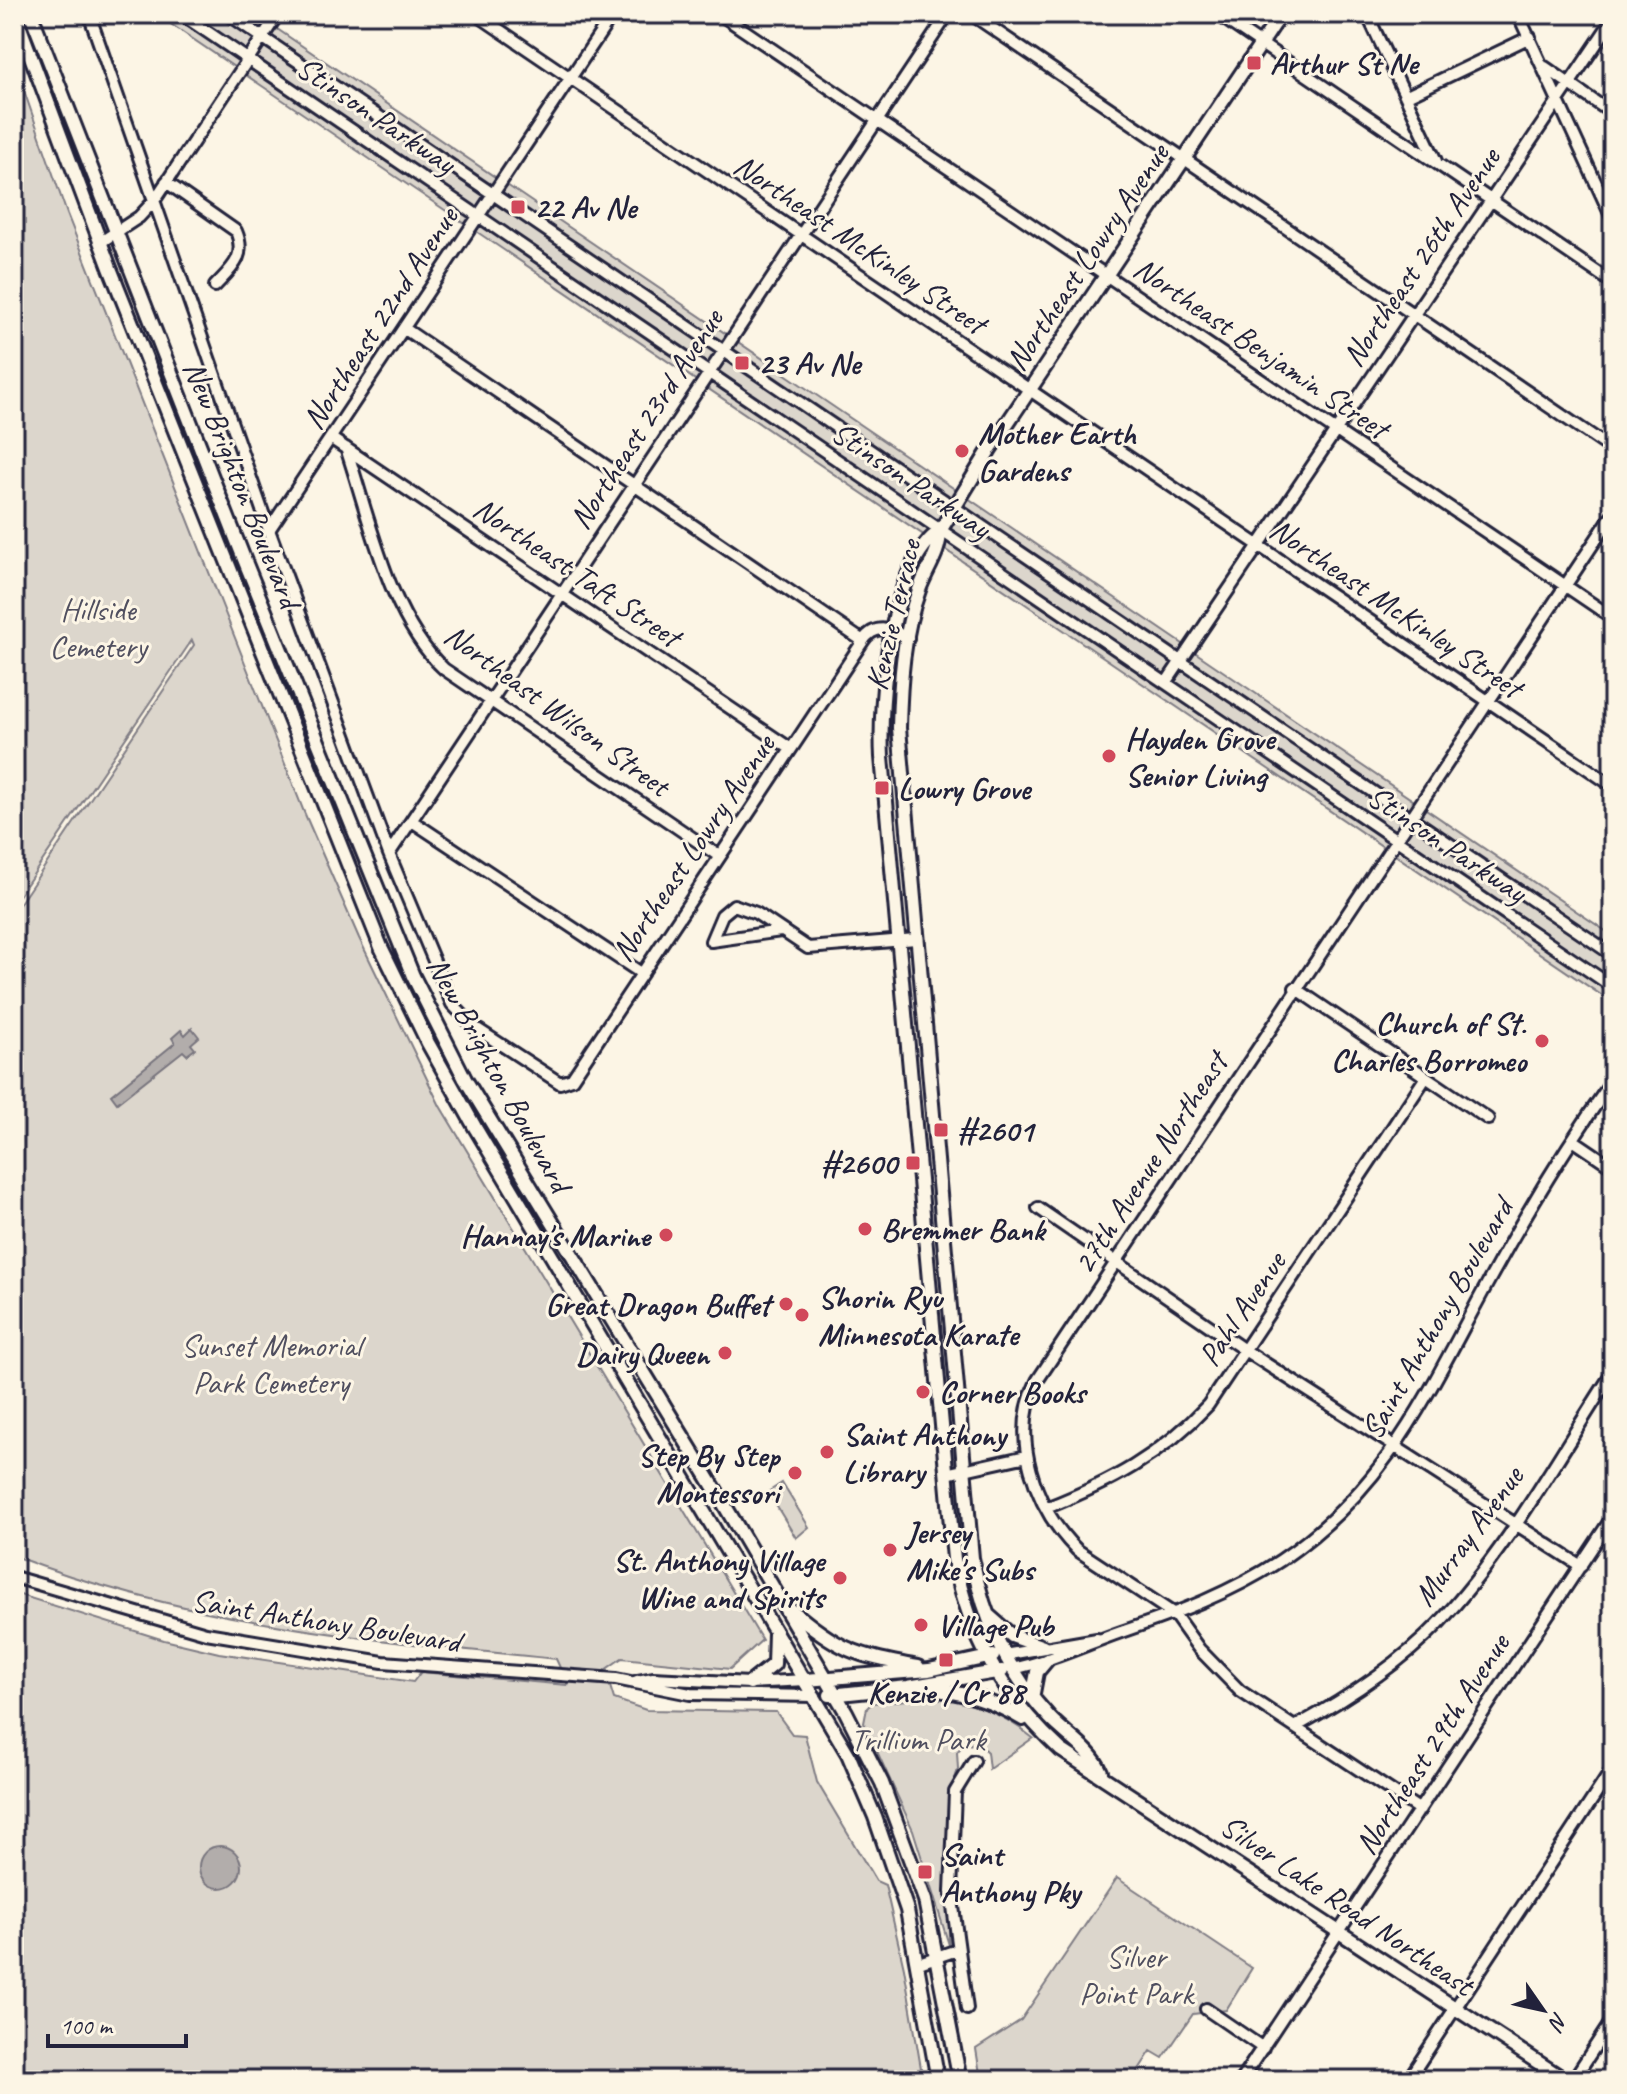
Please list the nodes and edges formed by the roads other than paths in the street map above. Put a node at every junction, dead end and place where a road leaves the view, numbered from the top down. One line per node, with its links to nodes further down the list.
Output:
1 (15, 14): 38 (main road, New Brighton Boulevard)
2 (31, 14): 36 (main road, New Brighton Boulevard)
3 (89, 14): 33 (street, New Brighton Boulevard)
4 (181, 14): 20 (street, Stinson Parkway)
5 (228, 14): 18 (street, Stinson Parkway)
6 (278, 14): 18 (street)
7 (476, 14): 22 (street, Northeast McKinley Street)
8 (613, 14): 22 (street, Northeast 22nd Avenue)
9 (720, 14): 27 (street, Northeast Benjamin Street)
10 (948, 14): 27 (street, Northeast 23rd Avenue)
11 (971, 14): 28 (street)
12 (1217, 14): 19 (street)
13 (1281, 14): 19 (main road, Northeast Lowry Avenue)
14 (1367, 14): 24 (street)
15 (1518, 14): 17 (street)
16 (1613, 19): 23 (street, Northeast 26th Avenue)
17 (1530, 37): 21 (street); 24 (street)
18 (263, 38): 20 (street); 31 (street, Stinson Parkway)
19 (1261, 44): 28 (main road, Northeast Lowry Avenue); 29 (street)
20 (248, 59): 30 (street); 34 (street, Stinson Parkway)
21 (1543, 65): 23 (street); 25 (street)
22 (571, 79): 31 (street, Northeast 22nd Avenue); 37 (street, Northeast McKinley Street)
23 (1569, 84): 25 (street, Northeast 26th Avenue); 26 (street)
24 (1407, 96): 29 (street)
25 (1558, 100): 32 (street, Northeast 26th Avenue); 35 (street)
26 (1613, 114)
27 (877, 119): 37 (street, Northeast 23rd Avenue); 39 (street, Northeast Benjamin Street)
28 (1184, 159): 39 (main road, Northeast Lowry Avenue); 42 (street)
29 (1436, 161): 32 (street)
30 (166, 182): 33 (street); 41 (street)
31 (491, 195): 34 (street, Northeast 22nd Avenue); 44 (street, Stinson Parkway)
32 (1491, 199): 40 (street); 42 (street, Northeast 26th Avenue)
33 (154, 201): 36 (street); 54 (street, New Brighton Boulevard)
34 (477, 215): 43 (street, Northeast 22nd Avenue); 45 (street, Stinson Parkway)
35 (1613, 220)
36 (116, 233): 38 (street); 100 (main road, New Brighton Boulevard)
37 (800, 233): 44 (street, Northeast 23rd Avenue); 46 (street, Northeast McKinley Street)
38 (101, 242): 103 (main road, New Brighton Boulevard)
39 (1107, 275): 46 (main road, Northeast Lowry Avenue); 47 (street, Northeast Benjamin Street)
40 (1613, 283)
41 (215, 286)
42 (1414, 315): 47 (street, Northeast 26th Avenue); 50 (street)
43 (405, 329): 48 (street, Northeast 22nd Avenue); 51 (street)
44 (721, 352): 45 (street, Northeast 23rd Avenue); 52 (street, Stinson Parkway)
45 (708, 373): 51 (street, Northeast 23rd Avenue); 55 (street, Stinson Parkway)
46 (1029, 391): 52 (main road, Northeast Lowry Avenue); 56 (street, Northeast McKinley Street)
47 (1336, 430): 56 (street, Northeast 26th Avenue); 57 (street, Northeast Benjamin Street)
48 (332, 439): 49 (street, Northeast Taft Street); 54 (street, Northeast 22nd Avenue)
49 (346, 448): 58 (street, Northeast Taft Street); 65 (street, Northeast Wilson Street)
50 (1613, 450)
51 (634, 484): 58 (street, Northeast 23rd Avenue); 61 (street)
52 (953, 509): 55 (main road, Northeast Lowry Avenue); 63 (street, Stinson Parkway)
53 (1613, 514): 57 (street, 27th Avenue Northeast)
54 (269, 530): 72 (street, New Brighton Boulevard)
55 (940, 531): 60 (main road, Kenzie Terrace); 62 (main road, Kenzie Terrace); 64 (street, Stinson Parkway)
56 (1258, 546): 63 (street, Northeast 26th Avenue); 66 (street, Northeast McKinley Street)
57 (1565, 586): 59 (street, Northeast Benjamin Street); 66 (street, 27th Avenue Northeast)
58 (563, 593): 65 (street, Northeast 23rd Avenue); 67 (street, Northeast Taft Street)
59 (1613, 618)
60 (892, 629): 61 (street); 62 (street); 76 (main road, Kenzie Terrace)
61 (866, 636): 67 (street, Northeast Lowry Avenue)
62 (908, 638): 75 (main road, Kenzie Terrace)
63 (1181, 662): 64 (street, Northeast 26th Avenue); 69 (street, Stinson Parkway)
64 (1166, 683): 71 (street, Stinson Parkway)
65 (492, 701): 70 (street, Northeast 23rd Avenue); 73 (street, Northeast Wilson Street)
66 (1487, 701): 68 (street, Northeast McKinley Street); 69 (street, 27th Avenue Northeast)
67 (791, 749): 73 (street, Northeast Lowry Avenue)
68 (1613, 786)
69 (1408, 818): 71 (street, 27th Avenue Northeast); 77 (street, Stinson Parkway)
70 (412, 821): 72 (street, Northeast 23rd Avenue); 78 (street)
71 (1394, 840): 79 (street, Stinson Parkway); 80 (street, 27th Avenue Northeast)
72 (389, 854): 83 (street, New Brighton Boulevard)
73 (719, 856): 78 (street, Northeast Lowry Avenue)
74 (781, 931): 74 (street); 76 (street)
75 (916, 939): 76 (street); 93 (main road, Kenzie Terrace)
76 (898, 941): 94 (main road, Kenzie Terrace)
77 (1613, 955)
78 (641, 973): 83 (street, Northeast Lowry Avenue)
79 (1613, 987)
80 (1295, 988): 81 (street); 88 (street, 27th Avenue Northeast)
81 (1426, 1077): 84 (street); 89 (street, Pahl Avenue)
82 (1613, 1080): 85 (street, Saint Anthony Boulevard)
83 (566, 1083)
84 (1488, 1119)
85 (1573, 1140): 86 (street); 91 (street, Saint Anthony Boulevard)
86 (1613, 1167)
87 (1038, 1208): 88 (street)
88 (1117, 1261): 89 (street); 92 (street, 27th Avenue Northeast)
89 (1246, 1351): 91 (street); 95 (street, Pahl Avenue)
90 (1613, 1372): 97 (street, Murray Avenue)
91 (1397, 1446): 97 (street); 102 (street, Saint Anthony Boulevard)
92 (1027, 1456): 93 (street); 95 (street, 27th Avenue Northeast)
93 (964, 1470): 94 (street); 101 (main road, Kenzie Terrace)
94 (946, 1474): 108 (main road, Kenzie Terrace)
95 (1046, 1508): 102 (street, 27th Avenue Northeast)
96 (1613, 1516): 98 (street, Northeast 29th Avenue)
97 (1514, 1523): 98 (street); 119 (street, Murray Avenue)
98 (1581, 1566): 123 (street, Northeast 29th Avenue)
99 (14, 1577): 111 (street, Saint Anthony Boulevard)
100 (780, 1600): 109 (main road); 112 (main road, New Brighton Boulevard)
101 (986, 1614): 105 (main road); 107 (main road, Kenzie Terrace)
102 (1174, 1614): 104 (street, Saint Anthony Boulevard); 119 (street)
103 (775, 1629): 110 (main road, New Brighton Boulevard); 113 (main road)
104 (1103, 1638): 105 (street, Saint Anthony Boulevard); 106 (street, Saint Anthony Boulevard)
105 (1043, 1647): 107 (street, Saint Anthony Boulevard)
106 (1047, 1660): 107 (street, Saint Anthony Boulevard); 117 (main road)
107 (1008, 1662): 108 (main road, Saint Anthony Boulevard); 117 (main road, Silver Lake Road Northeast)
108 (990, 1665): 109 (main road, Saint Anthony Boulevard); 114 (main road, Saint Anthony Boulevard); 118 (main road, Silver Lake Road Northeast)
109 (929, 1670): 112 (main road, Saint Anthony Boulevard)
110 (806, 1680): 112 (main road, Saint Anthony Boulevard); 113 (street, Saint Anthony Boulevard); 116 (main road, New Brighton Boulevard)
111 (637, 1681): 113 (street, Saint Anthony Boulevard); 116 (street, Saint Anthony Boulevard)
112 (828, 1681): 115 (main road, New Brighton Boulevard)
113 (750, 1683)
114 (908, 1687): 115 (main road, Saint Anthony Boulevard); 118 (main road)
115 (836, 1694): 116 (main road, Saint Anthony Boulevard); 126 (main road, New Brighton Boulevard)
116 (815, 1696): 127 (main road, New Brighton Boulevard)
117 (1032, 1698): 122 (main road, Silver Lake Road Northeast)
118 (1036, 1727): 122 (main road, Silver Lake Road Northeast)
119 (1295, 1727): 123 (street)
120 (974, 1761): 125 (street)
121 (1613, 1768): 128 (street)
122 (1101, 1772): 124 (main road, Silver Lake Road Northeast)
123 (1420, 1810): 124 (street, Northeast 29th Avenue)
124 (1340, 1933): 128 (main road, Silver Lake Road Northeast); 132 (street, Northeast 29th Avenue)
125 (957, 1950): 126 (street); 129 (street)
126 (938, 1960): 127 (street); 134 (main road, New Brighton Boulevard)
127 (919, 1963): 133 (main road, New Brighton Boulevard)
128 (1456, 2008): 136 (street); 137 (main road, Silver Lake Road Northeast)
129 (967, 2009)
130 (1206, 2009): 132 (street)
131 (1613, 2019): 138 (street)
132 (1263, 2048): 135 (street, Northeast 29th Avenue)
133 (938, 2080)
134 (960, 2080)
135 (1241, 2080)
136 (1408, 2080)
137 (1565, 2080)
138 (1573, 2080)

